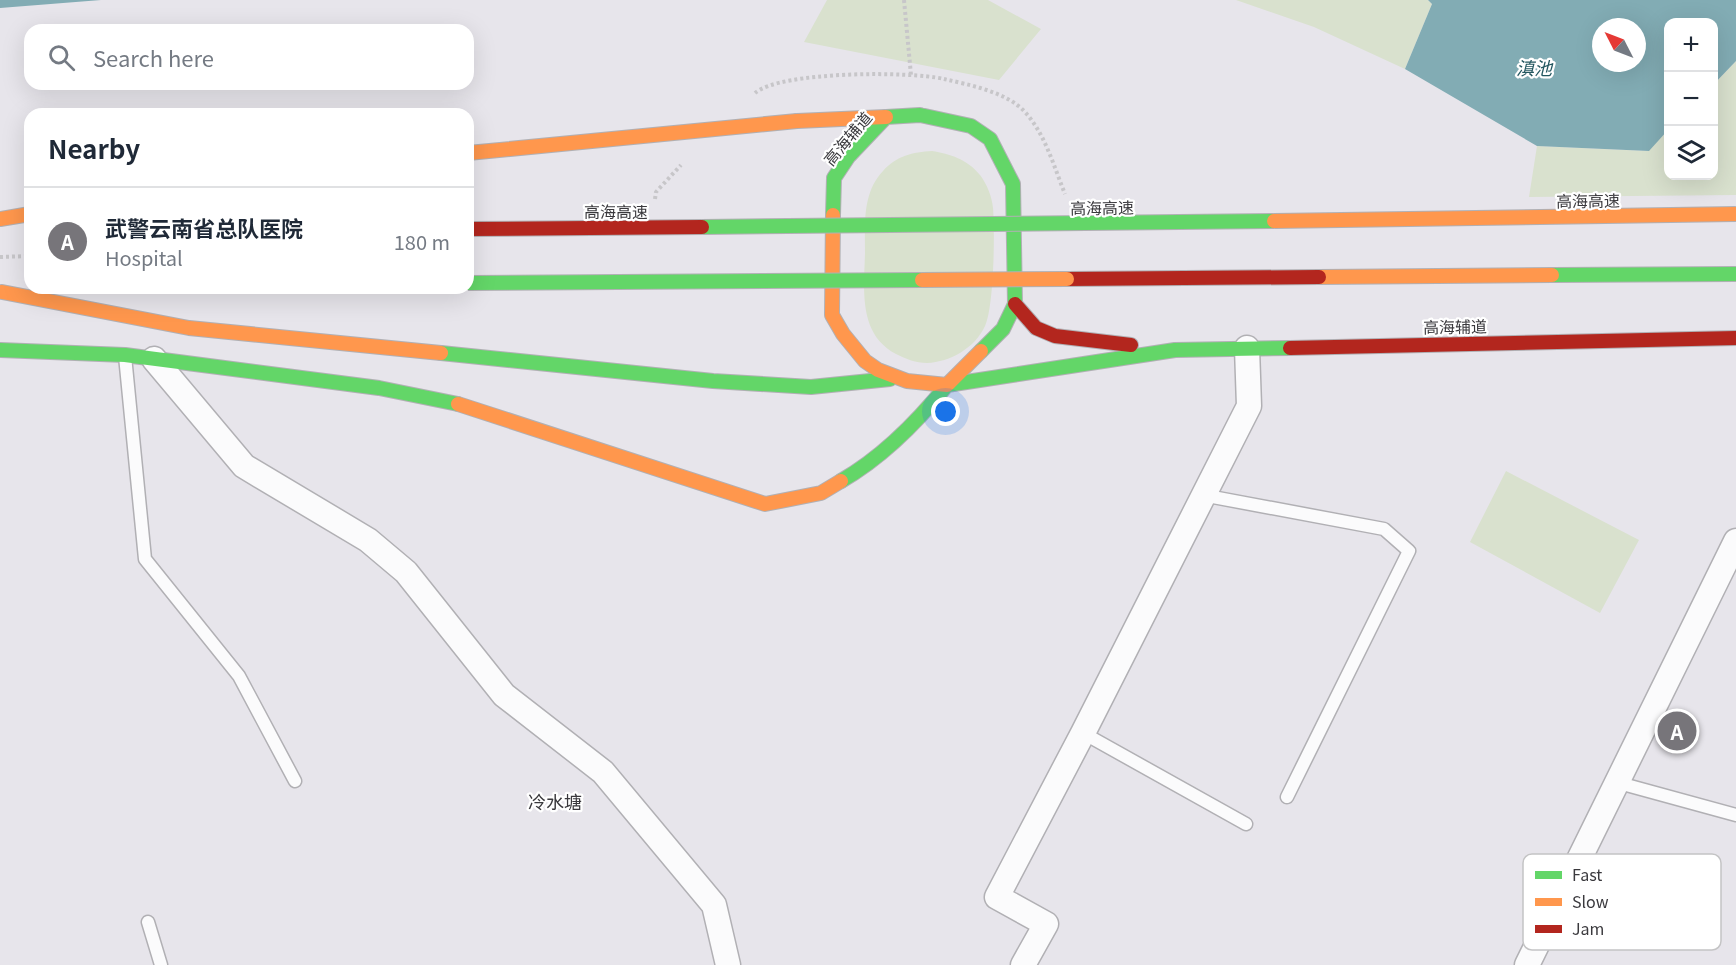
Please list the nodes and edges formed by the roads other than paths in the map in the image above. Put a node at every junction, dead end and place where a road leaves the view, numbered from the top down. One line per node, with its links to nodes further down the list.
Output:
1 (886, 117): 2 (main road, bridge); 13 (main road, 高海辅道); 20 (main road, 高海辅道)
2 (474, 152)
3 (1736, 214): 8 (main road, 高海高速, bridge)
4 (24, 215): 5 (main road)
5 (0, 219)
6 (0, 228): 7 (main road)
7 (24, 228)
8 (474, 229)
9 (1736, 274): 10 (main road, bridge)
10 (474, 283)
11 (24, 291): 12 (main road)
12 (1, 292): 20 (main road)
13 (1015, 304): 17 (main road, 高海辅道); 21 (main road, 高海辅道)
14 (1736, 338): 15 (main road, 高海辅道)
15 (1247, 348): 17 (main road, 高海辅道); 22 (street)
16 (0, 350): 18 (main road)
17 (1175, 350): 21 (main road, 高海辅道)
18 (125, 355): 19 (main road); 25 (lane)
19 (154, 359): 21 (main road); 34 (street)
20 (890, 379): 21 (main road, 高海辅道)
21 (947, 385)
22 (1202, 495): 24 (street); 27 (lane)
23 (1736, 541): 26 (street)
24 (1083, 734): 29 (lane); 35 (street)
25 (295, 781)
26 (1619, 783): 28 (lane); 30 (street)
27 (1287, 797)
28 (1736, 815)
29 (1246, 824)
30 (1583, 854)
31 (148, 922): 33 (lane)
32 (1535, 950): 36 (street)
33 (161, 965)
34 (728, 965)
35 (1023, 965)
36 (1527, 965)

